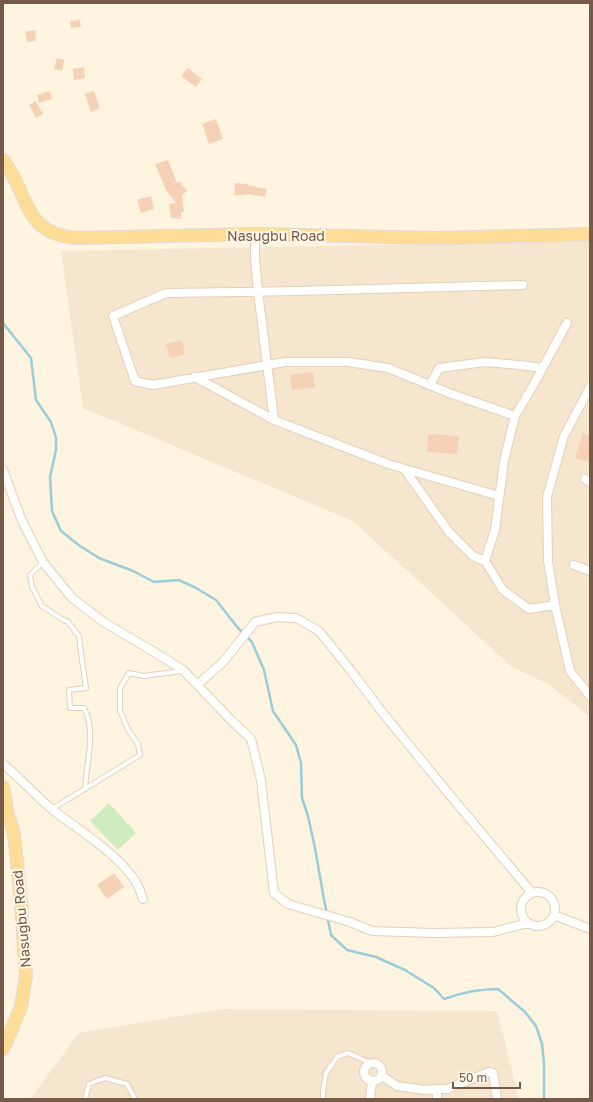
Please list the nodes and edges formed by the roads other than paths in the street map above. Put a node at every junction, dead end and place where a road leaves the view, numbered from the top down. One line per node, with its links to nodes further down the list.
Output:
1 (3, 160): 2 (main road, Nasugbu Road)
2 (255, 234): 3 (main road, Nasugbu Road); 5 (street)
3 (590, 234)
4 (523, 285): 5 (street)
5 (258, 292): 7 (street); 9 (street)
6 (567, 323): 8 (street)
7 (267, 366): 9 (street); 10 (street); 13 (street)
8 (543, 368): 10 (street); 12 (street)
9 (195, 377): 13 (street)
10 (430, 385): 12 (street)
11 (590, 387): 21 (street)
12 (515, 416): 16 (street)
13 (274, 420): 15 (street)
14 (3, 470): 17 (street)
15 (405, 470): 16 (street); 18 (street)
16 (499, 496): 18 (street)
17 (43, 562): 22 (street); 27 (lane)
18 (485, 562): 21 (street)
19 (574, 565): 20 (street)
20 (590, 571)
21 (556, 605): 24 (street)
22 (183, 670): 23 (street); 27 (lane)
23 (197, 685): 29 (street); 32 (street)
24 (590, 696)
25 (3, 764): 28 (street)
26 (3, 787): 34 (main road, Nasugbu Road)
27 (85, 788): 28 (lane)
28 (52, 809): 30 (street)
29 (532, 894): 31 (street); 32 (street)
30 (143, 899)
31 (554, 915): 32 (street); 33 (street)
32 (528, 923)
33 (590, 929)
34 (3, 1049)
35 (370, 1063): 36 (street); 37 (street); 41 (lane)
36 (382, 1076): 37 (street); 38 (street)
37 (372, 1081): 42 (street)
38 (437, 1089): 43 (street); 44 (street)
39 (85, 1099): 40 (lane)
40 (135, 1099)
41 (323, 1099)
42 (370, 1099)
43 (437, 1099)
44 (497, 1099)

